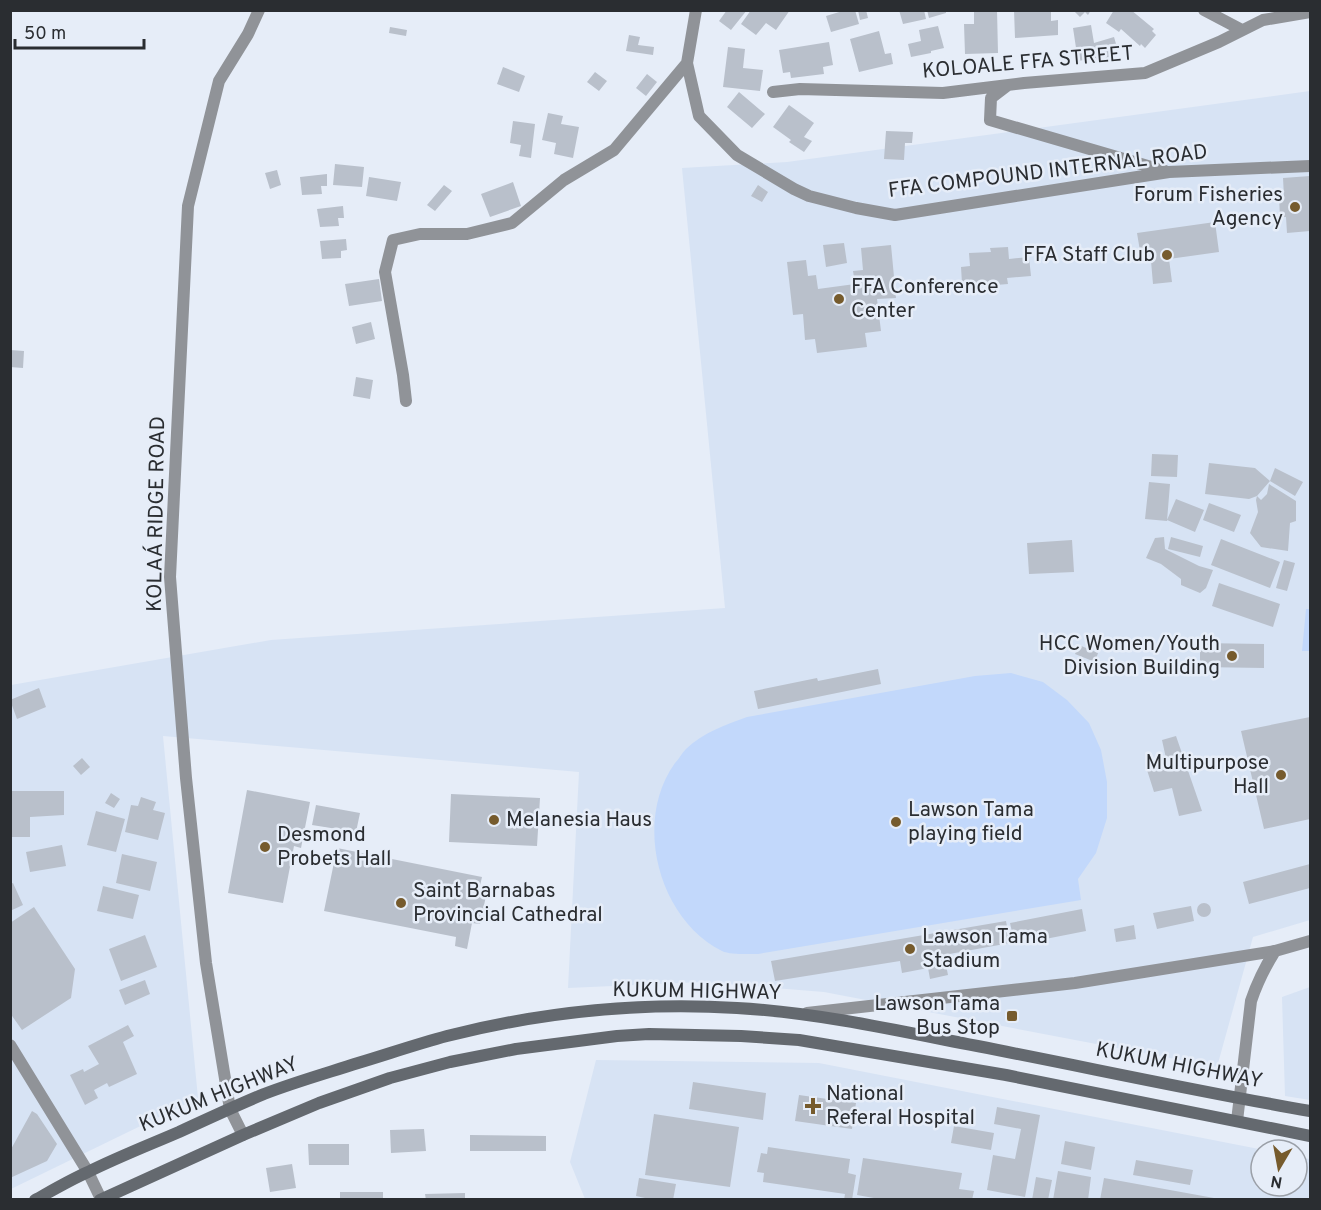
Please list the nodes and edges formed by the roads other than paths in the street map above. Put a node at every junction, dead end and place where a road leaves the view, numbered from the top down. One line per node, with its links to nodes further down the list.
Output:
1 (259, 10): 17 (street, KOLAÁ RIDGE ROAD)
2 (696, 10): 6 (street)
3 (1204, 10): 5 (street)
4 (1311, 12): 5 (street, KOLOALE FFA STREET)
5 (1242, 30): 7 (street, KOLOALE FFA STREET)
6 (687, 63): 10 (street, FFA COMPOUND INTERNAL ROAD); 11 (street)
7 (1009, 85): 8 (street, KOLOALE FFA STREET); 10 (street)
8 (773, 92)
9 (1311, 166): 10 (street, FFA COMPOUND INTERNAL ROAD)
10 (1169, 172)
11 (406, 401)
12 (1311, 941): 13 (street)
13 (1275, 951): 14 (street); 16 (street)
14 (797, 1014): 16 (main road, KUKUM HIGHWAY); 17 (main road, KUKUM HIGHWAY)
15 (10, 1045): 22 (street)
16 (1240, 1099): 18 (main road, KUKUM HIGHWAY); 19 (street)
17 (230, 1109): 20 (street, KOLAÁ RIDGE ROAD); 22 (main road, KUKUM HIGHWAY)
18 (1311, 1111)
19 (1237, 1121): 20 (main road, KUKUM HIGHWAY); 21 (main road, KUKUM HIGHWAY)
20 (243, 1135): 23 (main road, KUKUM HIGHWAY)
21 (1311, 1136)
22 (88, 1172): 23 (street); 24 (main road, KUKUM HIGHWAY)
23 (101, 1199)
24 (35, 1200)

